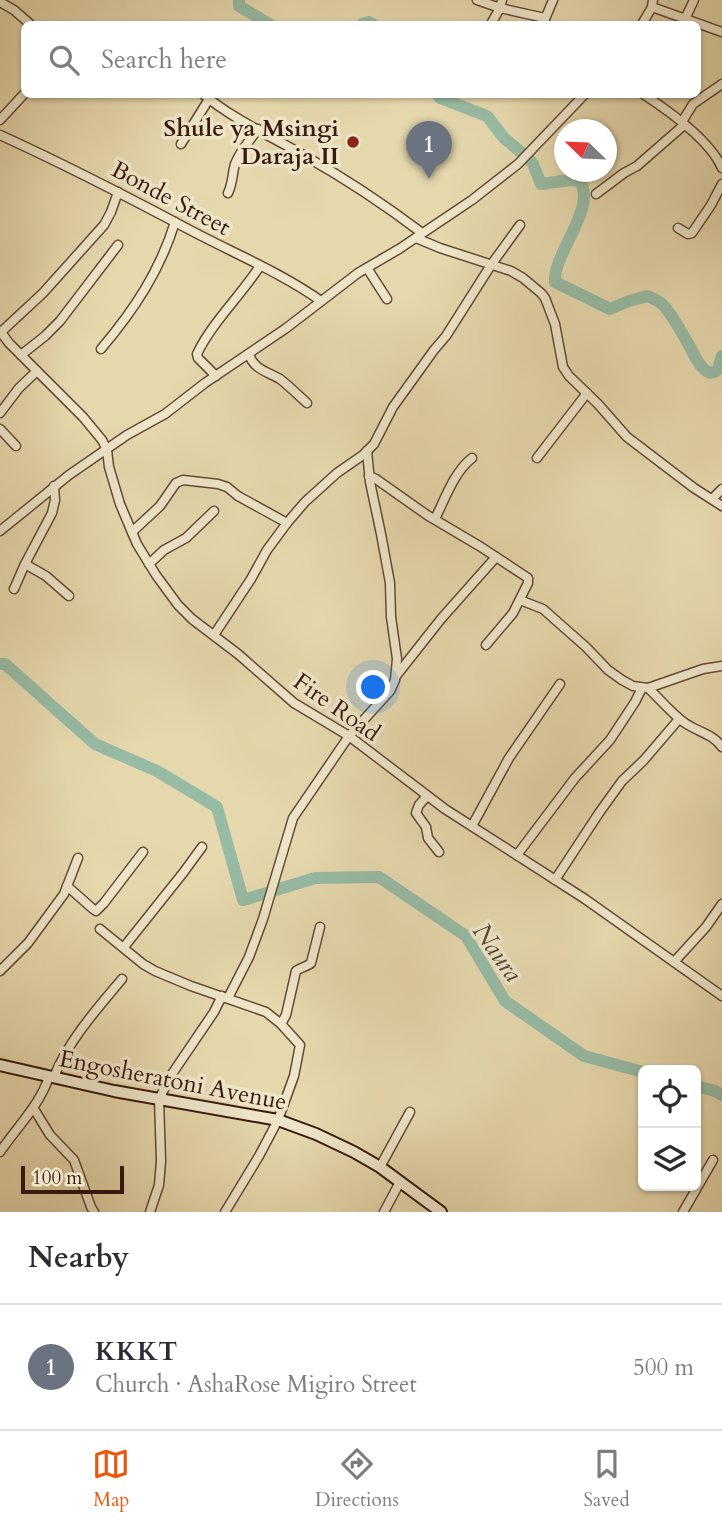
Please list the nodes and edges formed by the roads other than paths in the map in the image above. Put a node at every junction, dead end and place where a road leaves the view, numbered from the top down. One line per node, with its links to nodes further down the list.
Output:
1 (477, 0): 6 (street)
2 (553, 0): 10 (street)
3 (694, 0): 7 (street)
4 (0, 2): 8 (street)
5 (652, 3): 7 (street); 11 (street)
6 (501, 4): 9 (street); 10 (street)
7 (685, 19): 12 (street)
8 (27, 21)
9 (492, 21)
10 (544, 21)
11 (643, 21)
12 (691, 21)
13 (701, 25): 14 (street)
14 (722, 32)
15 (722, 84): 22 (street)
16 (21, 97): 21 (street)
17 (205, 98): 25 (street)
18 (207, 98): 23 (street)
19 (581, 98): 34 (street)
20 (649, 98): 22 (street)
21 (0, 120)
22 (683, 123): 26 (street); 30 (street)
23 (258, 130): 29 (street); 34 (street)
24 (0, 135): 28 (street, Bonde Street)
25 (181, 144)
26 (722, 168)
27 (722, 184): 33 (street)
28 (118, 192): 31 (street, Bonde Street); 41 (street)
29 (228, 193)
30 (596, 194)
31 (175, 222): 37 (street, Bonde Street); 42 (street)
32 (520, 225): 36 (street)
33 (678, 228)
34 (419, 236): 36 (street); 38 (street)
35 (118, 244): 44 (street)
36 (491, 265): 47 (street); 53 (street)
37 (260, 266): 40 (street, Bonde Street); 46 (street)
38 (367, 268): 39 (street); 40 (street)
39 (387, 299)
40 (321, 301): 43 (street)
41 (0, 332): 44 (street, Fire Road)
42 (101, 349)
43 (249, 354): 46 (street); 48 (street)
44 (21, 355): 45 (street, Fire Road)
45 (37, 371): 49 (street); 52 (street, Fire Road)
46 (216, 376): 52 (street)
47 (587, 393): 55 (street); 59 (street)
48 (307, 403)
49 (0, 413)
50 (0, 429): 51 (street)
51 (16, 446)
52 (107, 450): 57 (street); 65 (street, Fire Road)
53 (367, 451): 56 (street); 63 (street)
54 (472, 458): 62 (street)
55 (537, 458)
56 (369, 476): 62 (street); 75 (street)
57 (54, 486): 64 (street); 67 (street)
58 (722, 489): 59 (street)
59 (712, 499): 60 (street)
60 (722, 506)
61 (214, 511): 68 (street)
62 (435, 519): 66 (street)
63 (287, 523): 65 (street); 72 (street)
64 (0, 531)
65 (132, 532): 68 (street, Fire Road)
66 (496, 557): 71 (street); 75 (street)
67 (25, 564): 69 (street); 70 (street)
68 (149, 564): 72 (street, Fire Road)
69 (14, 589)
70 (69, 596)
71 (520, 600): 73 (street); 77 (street)
72 (214, 635): 79 (street, Fire Road)
73 (486, 645)
74 (722, 666): 77 (street)
75 (396, 676): 79 (street)
76 (560, 684): 82 (street)
77 (645, 688): 78 (street); 86 (street)
78 (679, 719): 80 (street); 88 (street)
79 (349, 736): 81 (street, Fire Road); 98 (street)
80 (722, 747)
81 (427, 796): 82 (street, Fire Road); 85 (street)
82 (472, 826): 86 (street, Fire Road)
83 (202, 847): 93 (street)
84 (143, 852): 89 (street)
85 (439, 852)
86 (517, 855): 88 (street, Fire Road)
87 (78, 858): 89 (street)
88 (555, 880): 94 (street, Fire Road)
89 (67, 886): 95 (street)
90 (722, 904): 94 (street)
91 (320, 927): 99 (street)
92 (100, 929): 93 (street)
93 (124, 947): 98 (street)
94 (674, 962): 97 (street, Fire Road)
95 (0, 971)
96 (122, 979): 101 (street)
97 (722, 996)
98 (225, 997): 99 (street); 102 (street)
99 (281, 1024): 105 (street)
100 (0, 1065): 101 (street, Engosheratoni Avenue)
101 (51, 1077): 102 (street, Engosheratoni Avenue); 103 (street)
102 (159, 1099): 105 (street, Engosheratoni Avenue); 111 (street)
103 (34, 1109): 106 (street); 110 (street)
104 (410, 1112): 108 (street)
105 (278, 1120): 108 (street, Engosheratoni Avenue); 112 (street)
106 (0, 1152)
107 (713, 1160): 115 (street)
108 (380, 1167): 109 (street, Engosheratoni Avenue)
109 (400, 1182): 113 (street); 114 (street, Engosheratoni Avenue)
110 (94, 1212)
111 (150, 1212)
112 (225, 1212)
113 (384, 1212)
114 (441, 1212)
115 (683, 1212)

